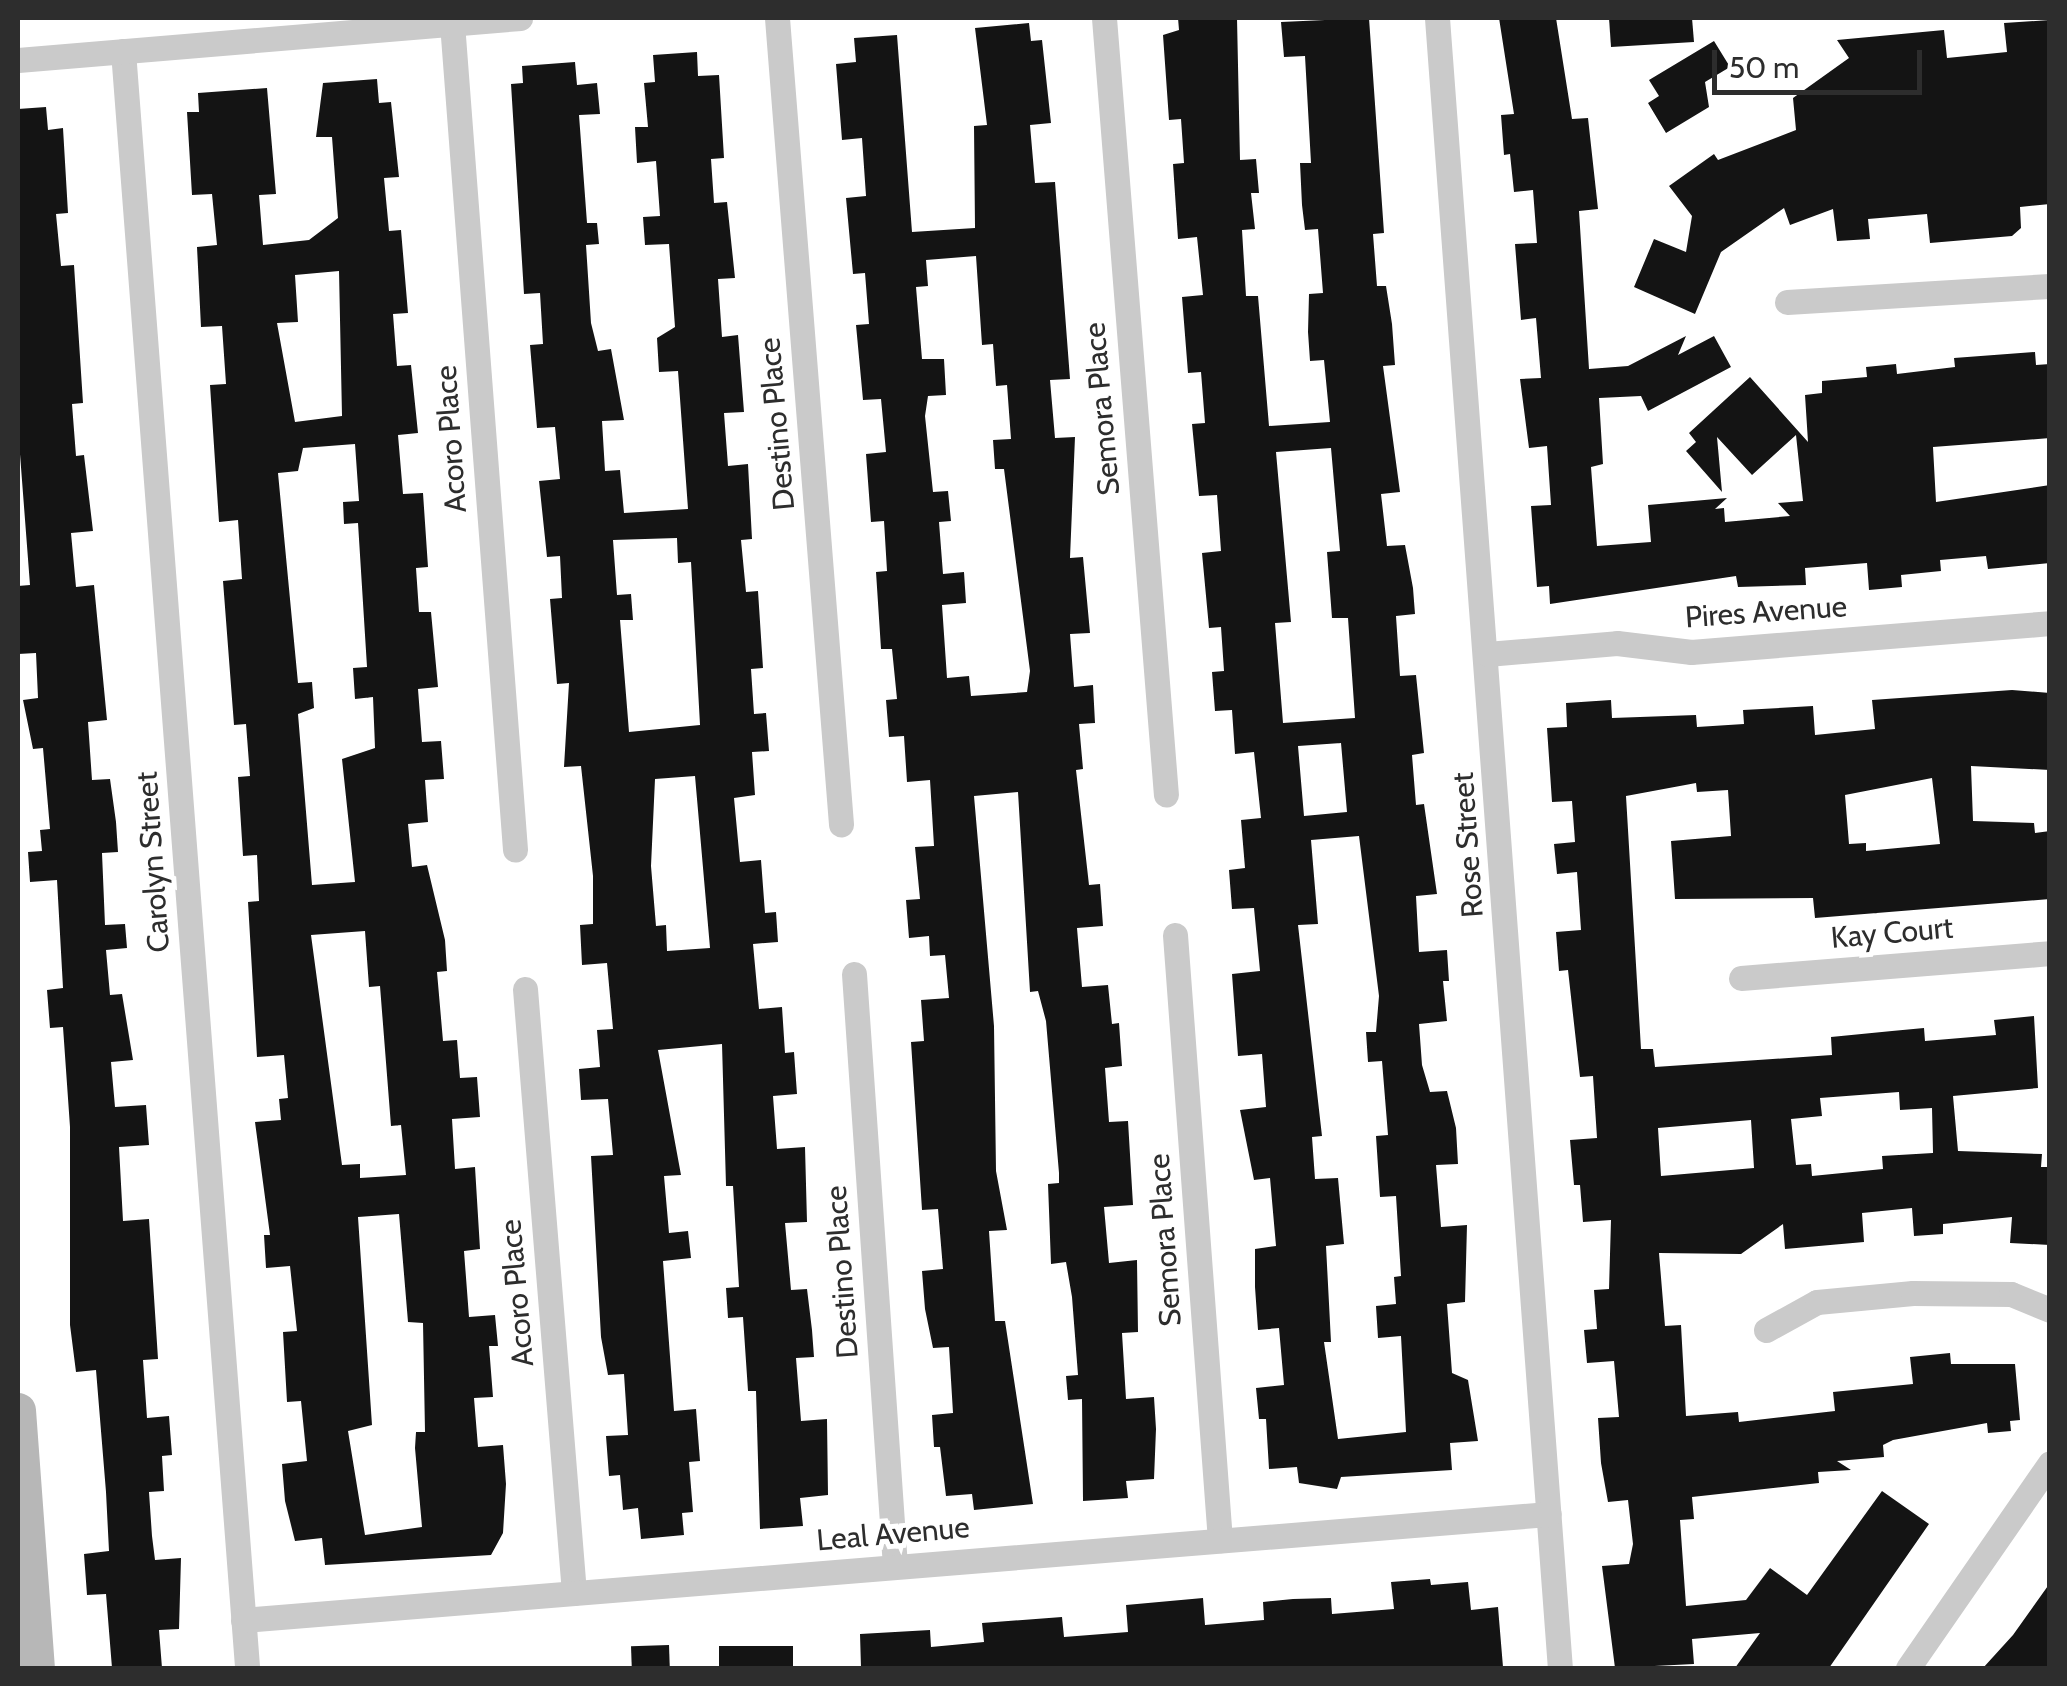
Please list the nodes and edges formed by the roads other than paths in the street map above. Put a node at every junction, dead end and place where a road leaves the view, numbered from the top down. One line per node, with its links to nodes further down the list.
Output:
1 (520, 18): 5 (street)
2 (777, 18): 13 (street, Destino Place)
3 (1104, 18): 12 (street, Semora Place)
4 (1437, 18): 11 (street, Rose Street)
5 (452, 23): 6 (street); 14 (street, Acoro Place)
6 (123, 51): 7 (street); 28 (street, Carolyn Street)
7 (18, 60)
8 (2050, 286): 9 (street)
9 (1787, 302)
10 (2050, 623): 11 (street, Pires Avenue)
11 (1487, 654): 24 (street, Rose Street)
12 (1166, 795)
13 (841, 824)
14 (515, 850)
15 (1176, 935): 25 (street, Semora Place)
16 (2050, 953): 18 (street, Kay Court)
17 (854, 974): 26 (street, Destino Place)
18 (1741, 978)
19 (526, 989): 27 (street, Acoro Place)
20 (2050, 1310): 21 (street)
21 (1766, 1330)
22 (18, 1433): 29 (main road)
23 (2050, 1463): 32 (street)
24 (1549, 1514): 25 (street, Leal Avenue); 31 (street, Rose Street)
25 (1220, 1540): 26 (street, Leal Avenue)
26 (894, 1567): 27 (street, Leal Avenue)
27 (574, 1592): 28 (street, Leal Avenue)
28 (243, 1620): 30 (street, Carolyn Street)
29 (37, 1668)
30 (247, 1668)
31 (1560, 1668)
32 (1908, 1668)

